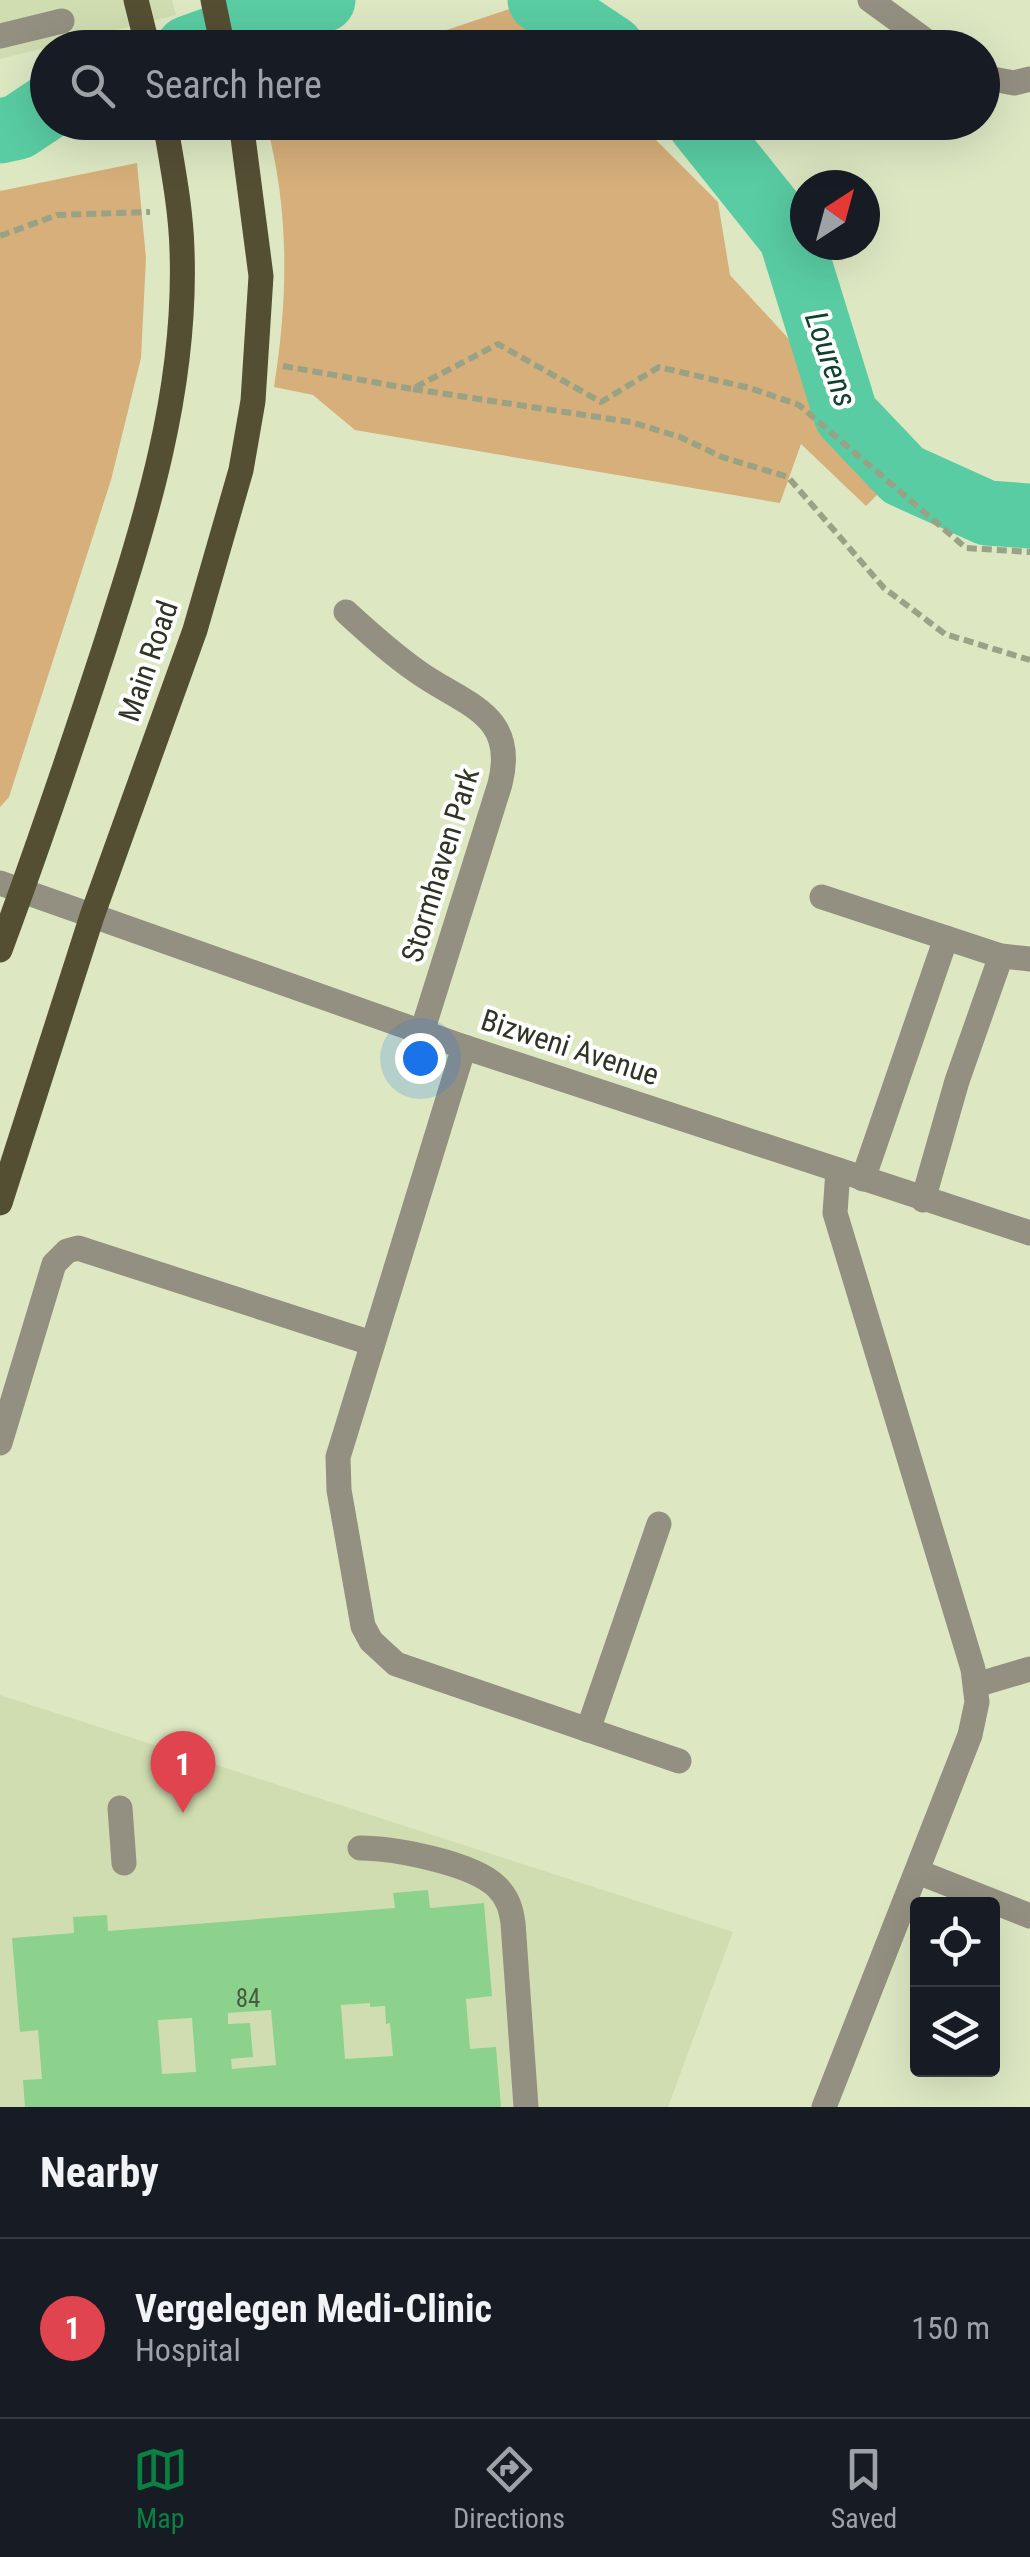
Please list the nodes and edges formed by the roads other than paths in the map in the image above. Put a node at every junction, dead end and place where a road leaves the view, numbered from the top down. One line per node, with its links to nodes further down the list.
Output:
1 (212, 0): 4 (main road)
2 (870, 0): 5 (street)
3 (62, 21): 6 (street)
4 (219, 30)
5 (911, 30)
6 (0, 36)
7 (1030, 79): 8 (street)
8 (1000, 80)
9 (168, 140): 12 (main road, Main Road)
10 (244, 140): 14 (main road, Main Road)
11 (346, 612): 19 (street, Stormhaven Park)
12 (11, 888): 14 (street, Bizweni Avenue); 16 (main road, Main Road)
13 (822, 896): 15 (street)
14 (92, 916): 19 (street, Bizweni Avenue); 24 (main road, Main Road)
15 (946, 938): 17 (street); 22 (street)
16 (0, 950)
17 (1001, 956): 18 (street); 23 (street)
18 (1030, 959)
19 (422, 1032): 20 (street, Bizweni Avenue)
20 (464, 1047): 21 (street, Bizweni Avenue); 26 (street)
21 (838, 1170): 22 (street, Bizweni Avenue); 30 (street)
22 (864, 1179): 23 (street, Bizweni Avenue)
23 (923, 1200): 25 (street, Bizweni Avenue)
24 (0, 1203)
25 (1030, 1233)
26 (371, 1343): 27 (street); 31 (street)
27 (0, 1443)
28 (660, 1524): 31 (street)
29 (1030, 1669): 30 (street)
30 (976, 1685): 36 (street)
31 (588, 1730): 32 (street)
32 (679, 1761)
33 (120, 1808): 35 (street)
34 (360, 1848): 38 (street)
35 (124, 1864)
36 (918, 1872): 37 (street); 39 (street)
37 (1030, 1916)
38 (526, 2107)
39 (824, 2107)

